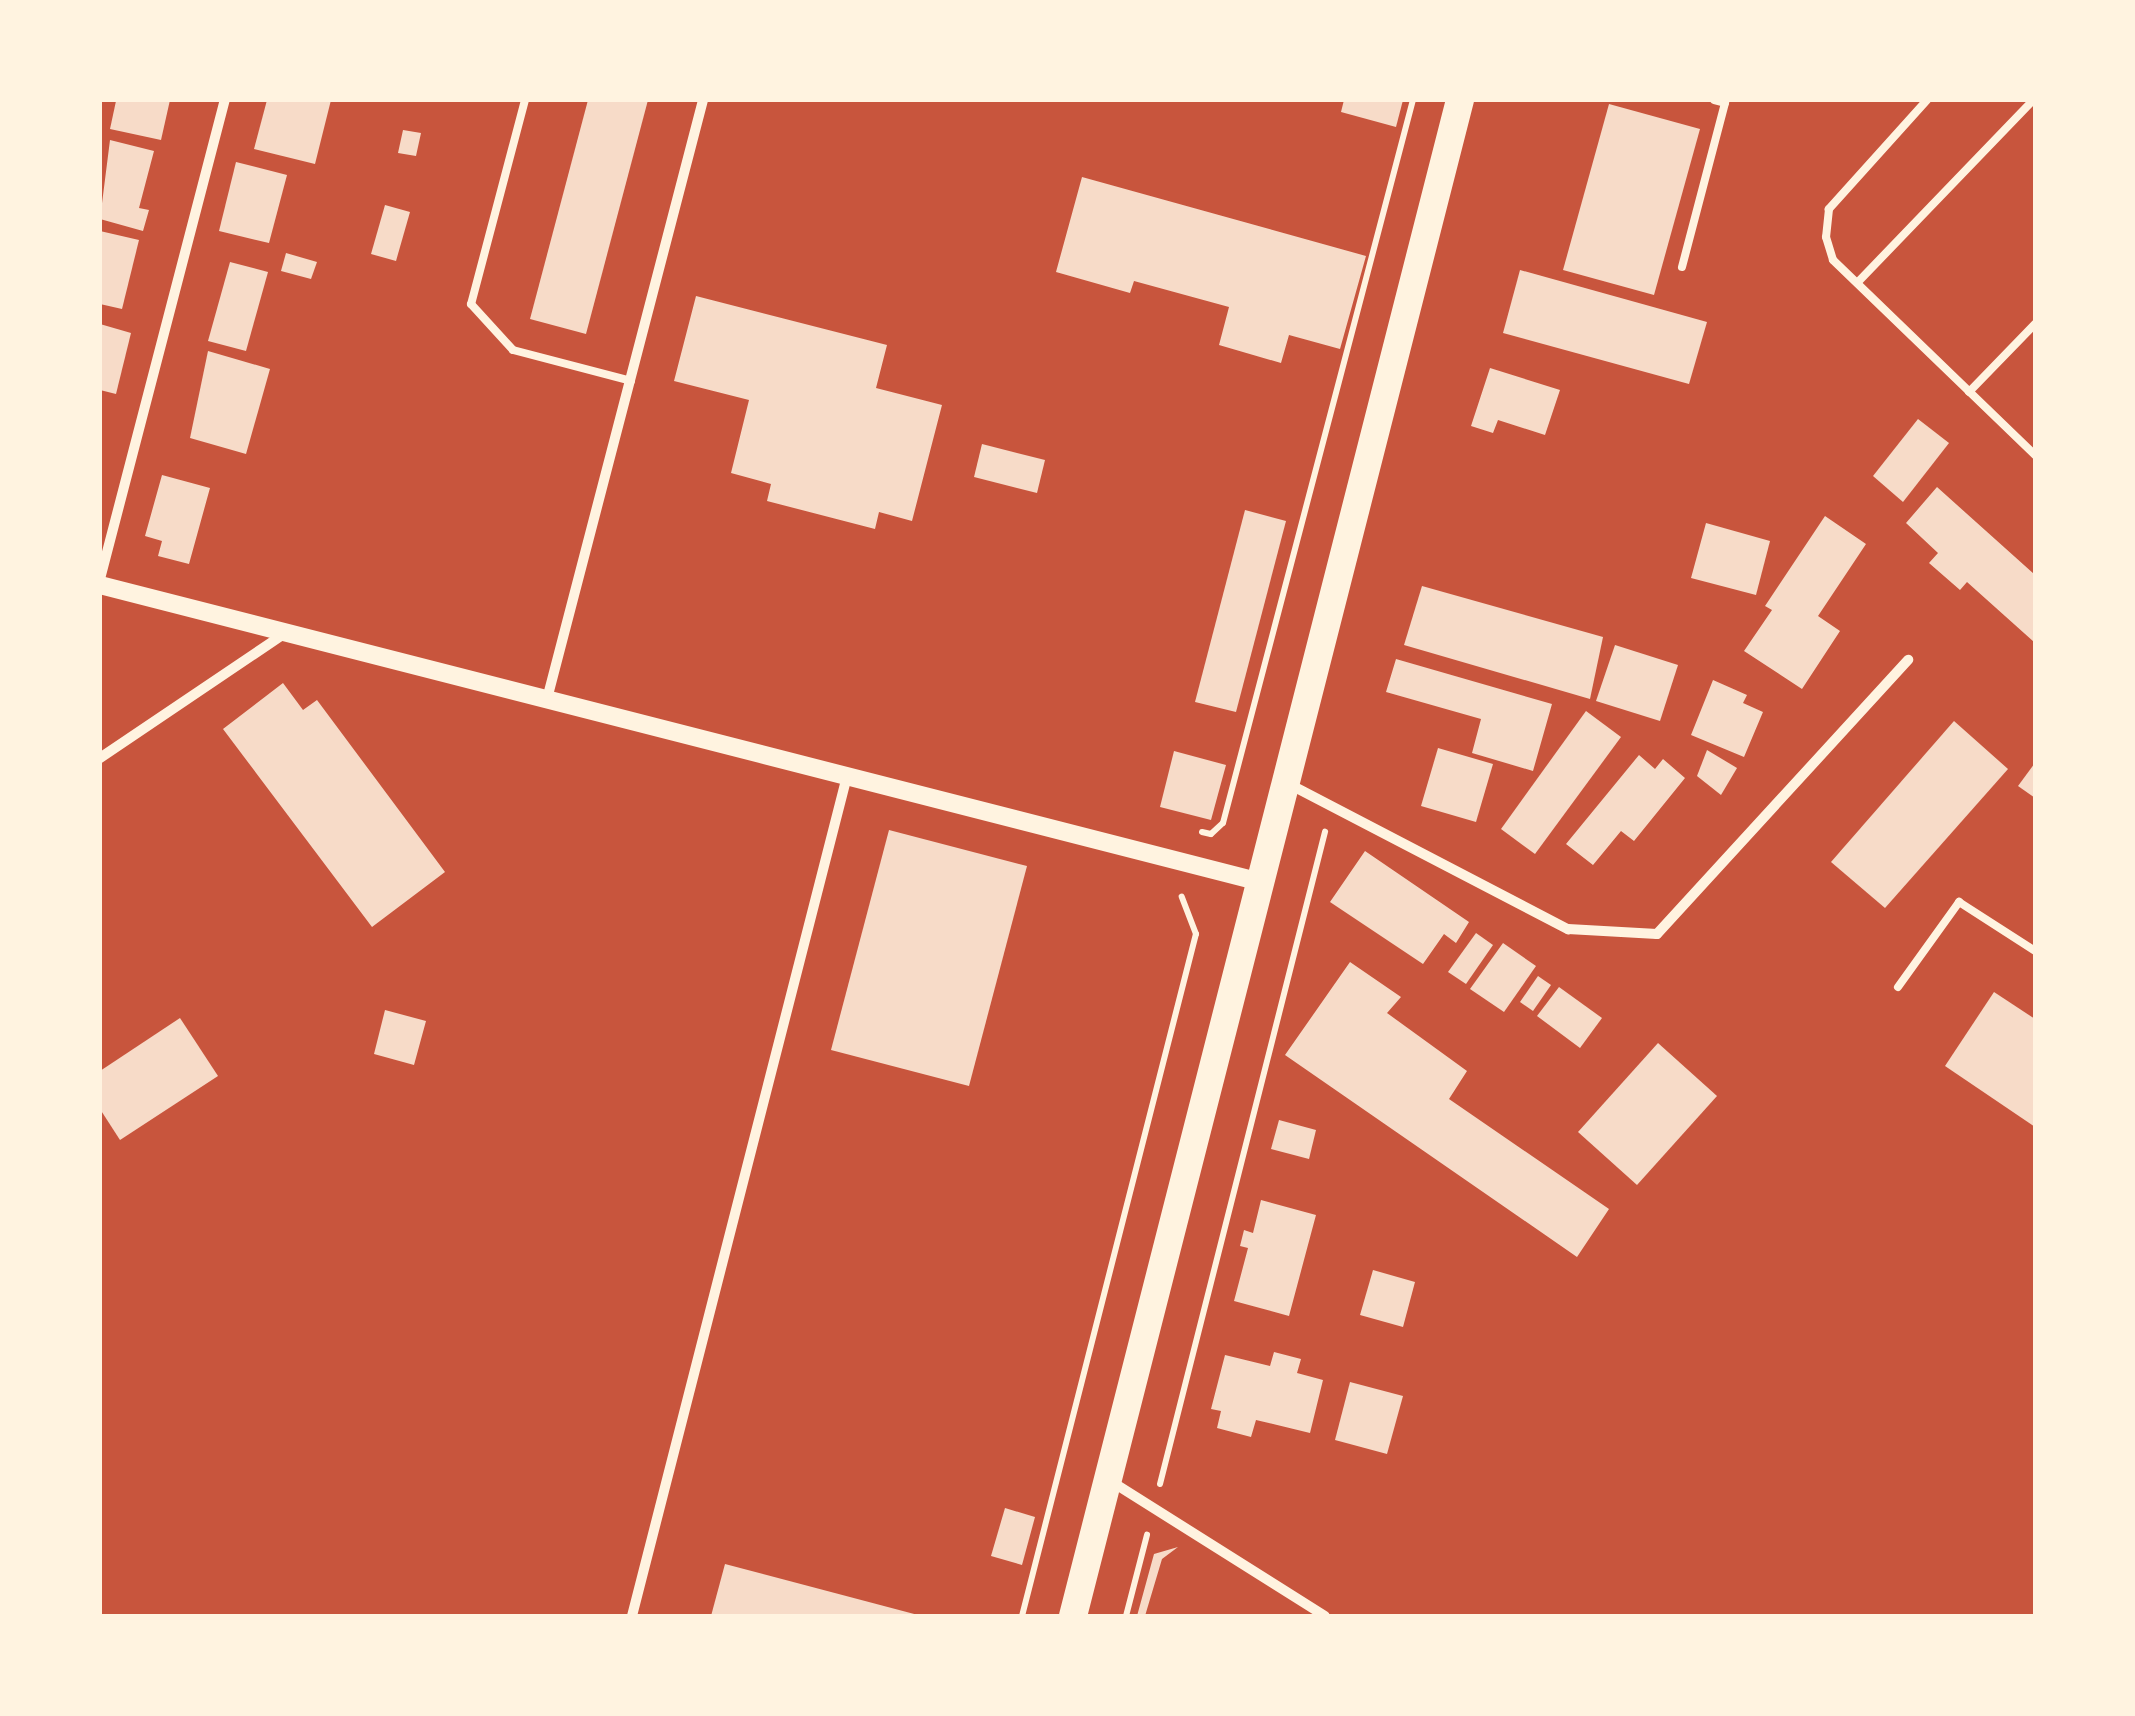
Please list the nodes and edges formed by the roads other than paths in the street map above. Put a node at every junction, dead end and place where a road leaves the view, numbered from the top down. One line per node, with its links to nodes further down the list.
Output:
1 (226, 100): 14 (street)
2 (524, 100): 11 (lane)
3 (703, 100): 11 (street)
4 (1460, 100): 20 (highway)
5 (1714, 100): 8 (lane)
6 (1927, 100): 9 (lane)
7 (2033, 100): 9 (lane)
8 (1682, 267)
9 (1858, 282): 12 (lane)
10 (2035, 324): 12 (lane)
11 (631, 381): 17 (street)
12 (1969, 392): 13 (lane)
13 (2035, 456)
14 (100, 582): 15 (street)
15 (284, 634): 17 (street); 18 (street)
16 (1908, 660): 20 (street)
17 (547, 698): 19 (street)
18 (100, 758)
19 (847, 776): 21 (street); 25 (street)
20 (1286, 782): 21 (highway)
21 (1261, 882): 24 (highway)
22 (2035, 950): 23 (lane)
23 (1898, 986)
24 (1108, 1480): 26 (highway); 27 (street)
25 (632, 1616)
26 (1073, 1616)
27 (1325, 1616)

